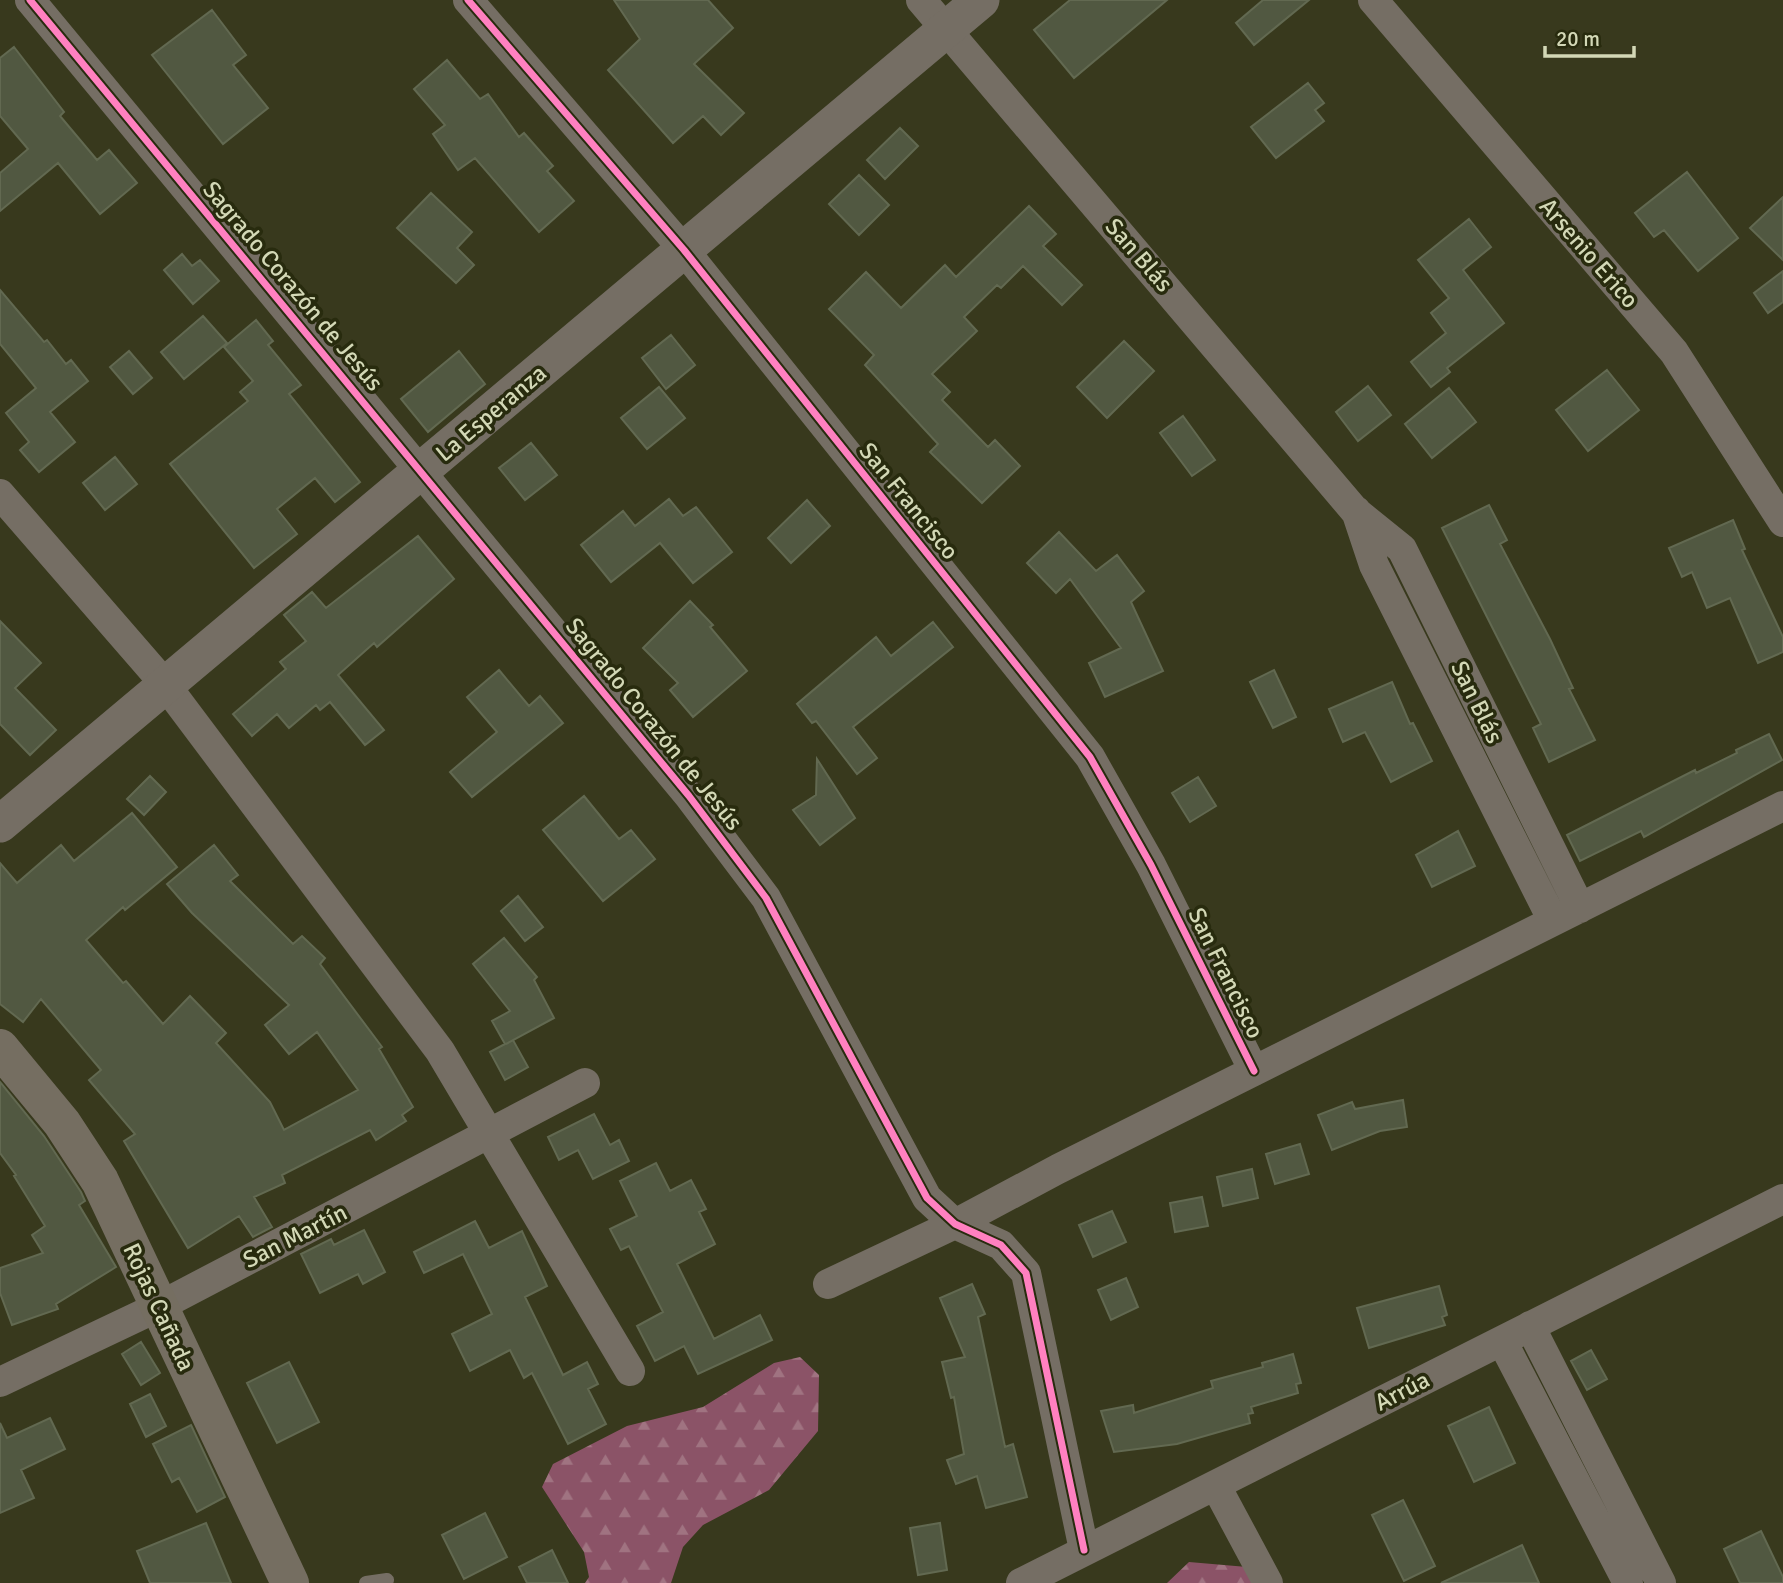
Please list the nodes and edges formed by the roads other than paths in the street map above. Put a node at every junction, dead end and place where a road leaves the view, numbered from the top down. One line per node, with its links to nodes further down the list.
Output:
1 (30, 0): 8 (street, Sagrado Corazón de Jesús)
2 (468, 0): 7 (street, San Francisco)
3 (921, 0): 6 (street, San Blás)
4 (981, 0): 6 (street, La Esperanza)
5 (1373, 0): 10 (street, Arsenio Erico)
6 (945, 29): 7 (street, La Esperanza); 14 (street, San Blás)
7 (684, 250): 8 (street, La Esperanza); 16 (street, San Francisco)
8 (422, 472): 11 (street, La Esperanza); 20 (street, Sagrado Corazón de Jesús)
9 (0, 494): 11 (street)
10 (1783, 522)
11 (164, 683): 13 (street, La Esperanza); 18 (street)
12 (1783, 806): 14 (street)
13 (0, 824)
14 (1567, 914): 16 (street)
15 (0, 1048): 22 (main road, Rojas Cañada)
16 (1254, 1071): 20 (street)
17 (585, 1083): 18 (street, San Martín)
18 (490, 1135): 22 (street, San Martín); 25 (street)
19 (1783, 1199): 23 (street, Arrúa)
20 (956, 1224): 21 (street); 28 (street, Sagrado Corazón de Jesús)
21 (828, 1284)
22 (158, 1307): 26 (street, San Martín); 30 (main road, Rojas Cañada)
23 (1530, 1326): 24 (street, Arrúa); 35 (street)
24 (1502, 1340): 27 (street, Arrúa); 34 (street)
25 (630, 1371)
26 (0, 1382)
27 (1216, 1486): 28 (street, Arrúa); 33 (street)
28 (1084, 1550): 32 (street, Arrúa)
29 (387, 1580): 31 (lane)
30 (290, 1583)
31 (366, 1583)
32 (1021, 1583)
33 (1268, 1583)
34 (1628, 1583)
35 (1661, 1583)

